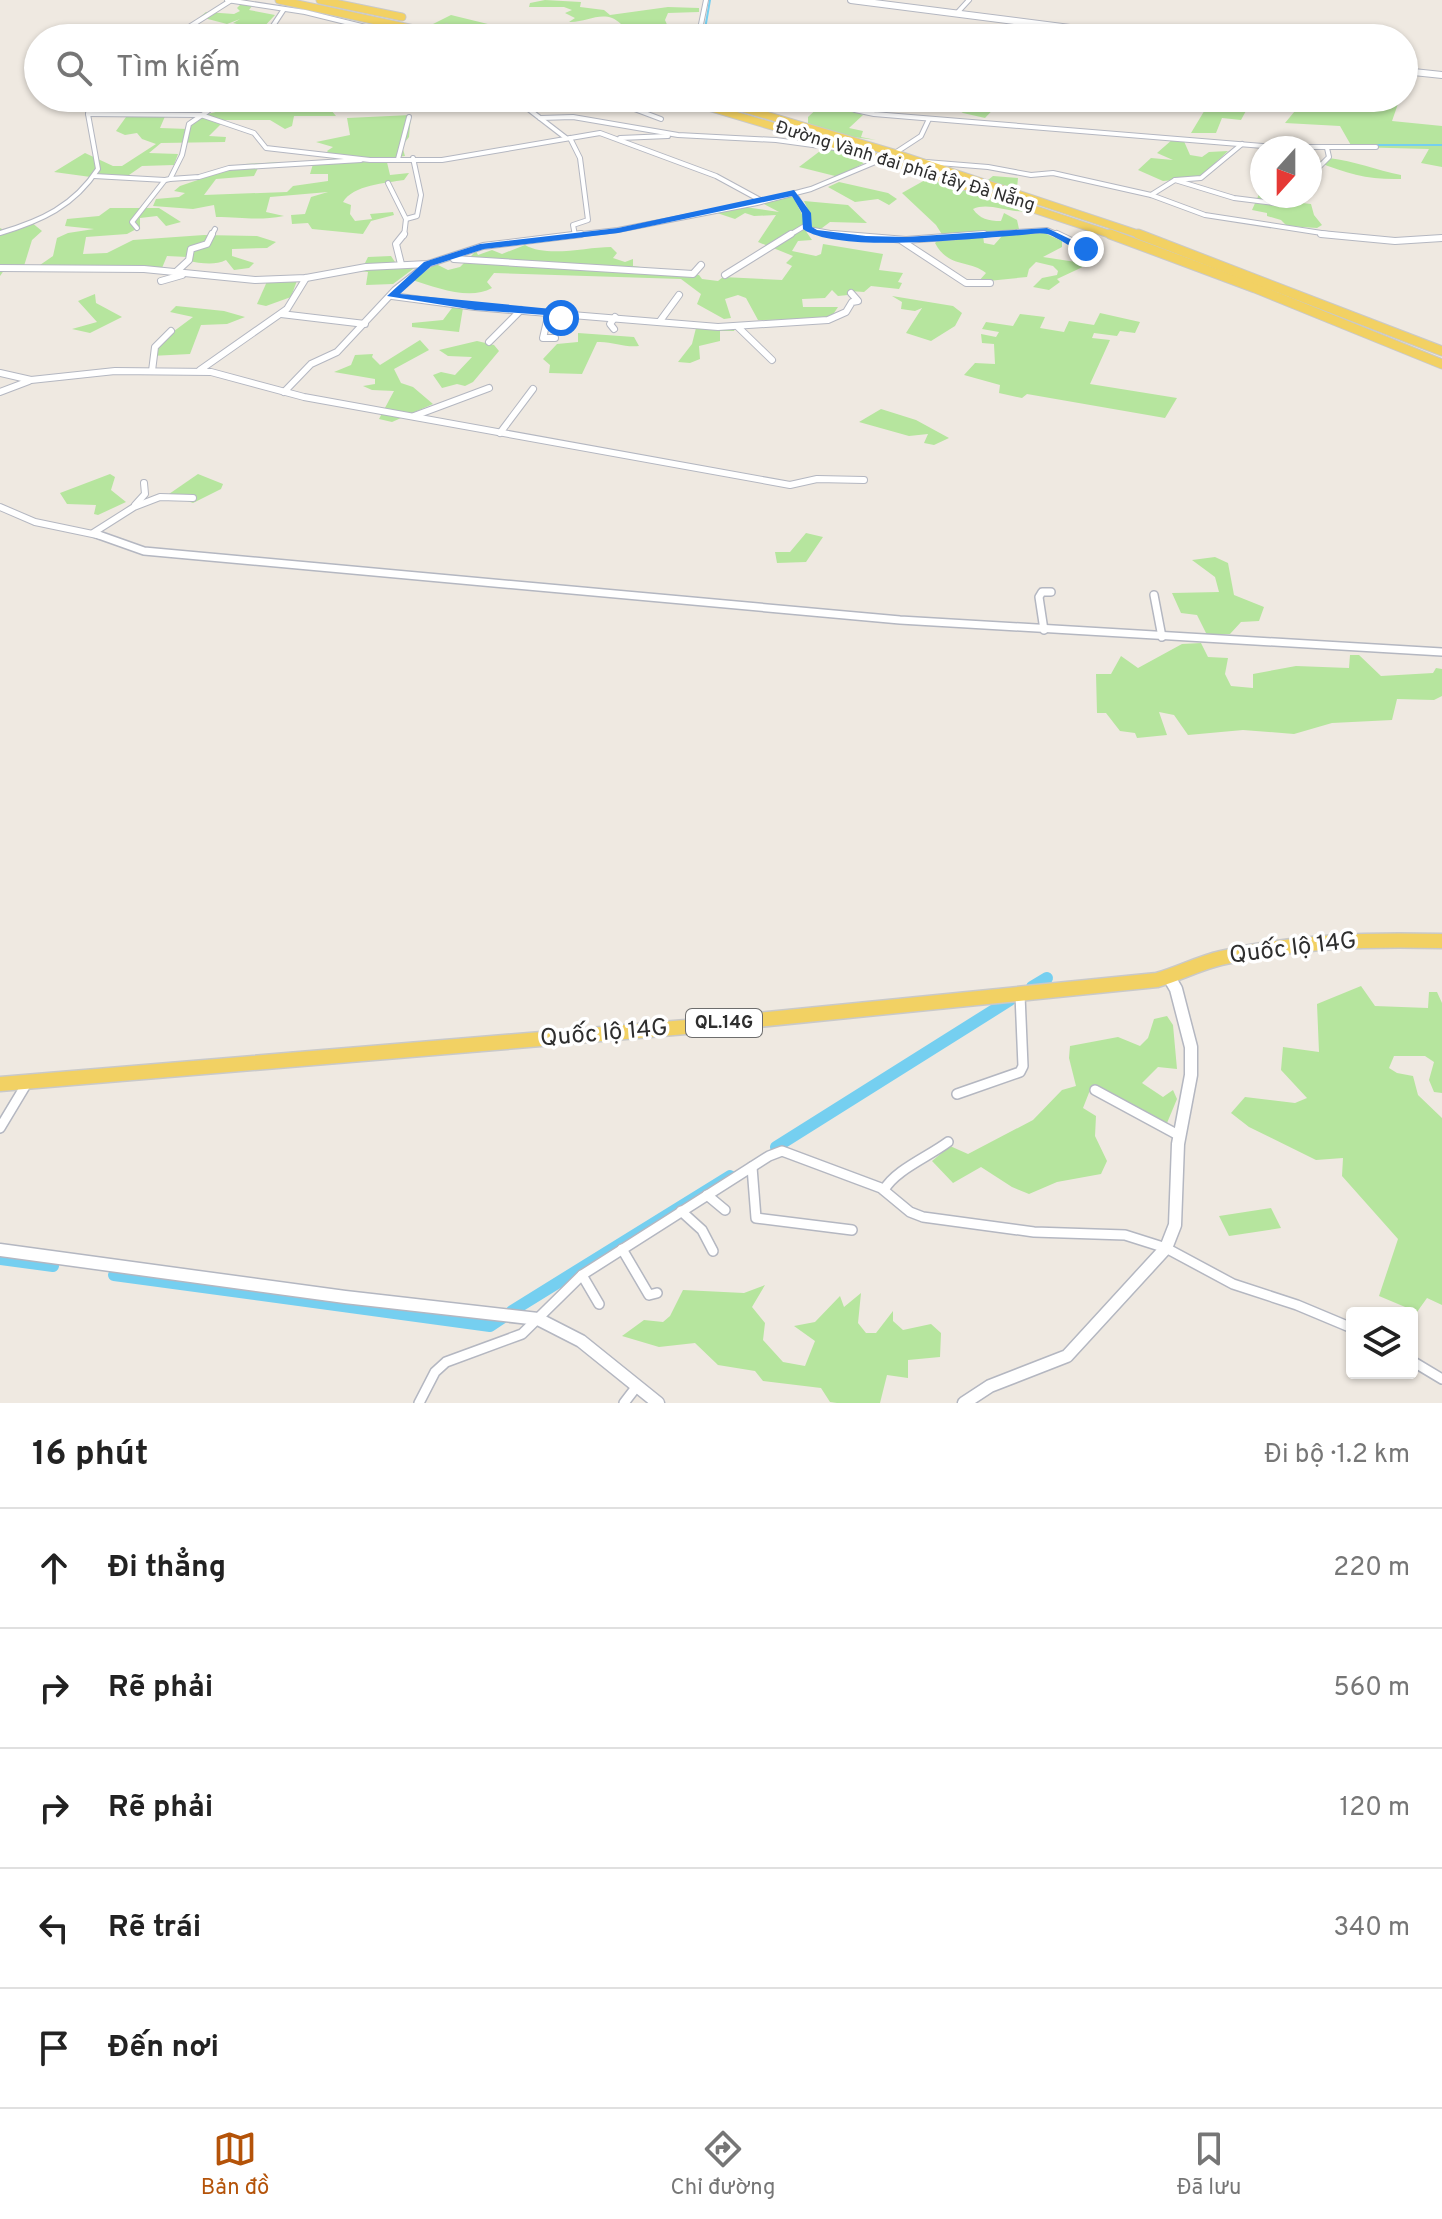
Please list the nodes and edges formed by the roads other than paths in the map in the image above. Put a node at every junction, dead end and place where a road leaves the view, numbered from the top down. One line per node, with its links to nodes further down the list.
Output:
1 (228, 0): 9 (street); 14 (street)
2 (279, 0): 7 (main road)
3 (349, 0): 8 (street)
4 (706, 0): 19 (street)
5 (851, 0): 11 (street)
6 (969, 0): 11 (street)
7 (320, 4): 8 (main road); 10 (street); 13 (main road)
8 (339, 4): 12 (main road)
9 (284, 9): 10 (street); 15 (street)
10 (305, 12): 16 (street)
11 (957, 13): 20 (street)
12 (401, 17): 13 (main road); 18 (main road)
13 (388, 22): 17 (main road)
14 (193, 24)
15 (274, 24)
16 (353, 24)
17 (396, 24)
18 (430, 24)
19 (701, 24)
20 (1041, 24)
21 (1418, 72): 22 (street)
22 (1442, 75)
23 (204, 112): 30 (street)
24 (532, 112): 32 (street)
25 (642, 112): 33 (street)
26 (726, 112): 41 (main road, Đường Vành đai phía tây Đà Nẵng)
27 (756, 112): 42 (main road, Đường Vành đai phía tây Đà Nẵng)
28 (861, 112): 34 (street)
29 (88, 114): 30 (street); 49 (street)
30 (201, 115): 45 (street); 50 (street)
31 (409, 117): 46 (street)
32 (540, 118): 35 (street); 36 (street)
33 (661, 119)
34 (929, 119): 38 (street); 42 (street)
35 (678, 135): 37 (street); 41 (street)
36 (568, 138): 37 (street); 43 (street); 62 (street)
37 (617, 138): 56 (street)
38 (1242, 144): 40 (street); 51 (street)
39 (1376, 147): 40 (street)
40 (1327, 148): 48 (street)
41 (857, 150): 44 (main road, Đường Vành đai phía tây Đà Nẵng)
42 (895, 153): 44 (main road); 47 (main road, Đường Vành đai phía tây Đà Nẵng)
43 (413, 158): 46 (street); 57 (street)
44 (885, 158): 53 (street); 93 (main road, Đường Vành đai phía tây Đà Nẵng)
45 (367, 159): 46 (street); 50 (street)
46 (398, 159)
47 (924, 161): 54 (street); 91 (main road, Đường Vành đai phía tây Đà Nẵng)
48 (1322, 164)
49 (94, 176): 50 (street); 61 (street)
50 (167, 179): 59 (street)
51 (1175, 180): 54 (street); 55 (street)
52 (388, 183): 57 (street)
53 (794, 193): 56 (street); 58 (street)
54 (1151, 195): 63 (street)
55 (1250, 200)
56 (762, 201): 62 (street)
57 (406, 219): 67 (street)
58 (808, 224): 64 (street); 73 (street)
59 (137, 228)
60 (215, 229): 71 (street)
61 (0, 233)
62 (575, 235): 66 (street)
63 (1442, 238)
64 (901, 240): 65 (street); 76 (street)
65 (1076, 253)
66 (447, 259): 68 (street); 69 (street)
67 (401, 264): 68 (street); 74 (street)
68 (428, 264): 79 (street)
69 (701, 265)
70 (0, 268): 71 (street)
71 (176, 272): 72 (street)
72 (185, 274): 74 (street); 75 (street)
73 (725, 275)
74 (306, 278): 82 (street)
75 (161, 281)
76 (990, 283)
77 (851, 293): 86 (street)
78 (679, 295): 84 (street)
79 (392, 296): 80 (street); 85 (street)
80 (521, 310): 81 (street); 90 (street)
81 (568, 313): 83 (street); 89 (street)
82 (281, 314): 85 (street); 95 (street)
83 (615, 317): 84 (street); 87 (street)
84 (660, 321): 86 (street)
85 (365, 324): 101 (street)
86 (738, 327): 92 (street)
87 (614, 329)
88 (171, 331): 94 (street)
89 (555, 338)
90 (489, 342)
91 (1442, 351)
92 (772, 360)
93 (1442, 364)
94 (152, 371): 95 (street); 97 (street)
95 (198, 371): 101 (street)
96 (0, 373): 97 (street)
97 (31, 380): 100 (street)
98 (489, 388): 102 (street)
99 (533, 389): 103 (street)
100 (0, 392)
101 (284, 392): 102 (street)
102 (412, 417): 103 (street)
103 (500, 433): 104 (street)
104 (864, 480)
105 (144, 483): 108 (street)
106 (193, 498): 108 (street)
107 (0, 507): 109 (street)
108 (134, 507): 109 (street)
109 (93, 533): 112 (street)
110 (1051, 592): 112 (street)
111 (1154, 595): 113 (street)
112 (1044, 630): 113 (street)
113 (1162, 637): 114 (street)
114 (1442, 652)
115 (1442, 941): 116 (main road, Quốc lộ 14G / QL.14G)
116 (1169, 977): 117 (main road, Quốc lộ 14G / QL.14G); 123 (street)
117 (1020, 994): 118 (main road, Quốc lộ 14G / QL.14G); 121 (street)
118 (27, 1083): 119 (main road, Quốc lộ 14G / QL.14G); 122 (street)
119 (0, 1084)
120 (1095, 1090): 123 (street)
121 (957, 1094)
122 (0, 1128)
123 (1180, 1136): 131 (street)
124 (948, 1142): 126 (street)
125 (752, 1167): 126 (street); 127 (street); 130 (street)
126 (884, 1190): 131 (street)
127 (707, 1195): 128 (street); 129 (street)
128 (725, 1210)
129 (681, 1211): 132 (street); 134 (street)
130 (852, 1230)
131 (1166, 1248): 139 (street); 146 (street)
132 (622, 1249): 135 (street); 136 (street)
133 (0, 1250): 138 (street)
134 (713, 1251)
135 (582, 1275): 137 (street); 138 (street)
136 (657, 1293)
137 (599, 1304)
138 (538, 1319): 142 (street); 143 (street)
139 (1346, 1325)
140 (1418, 1365): 141 (street)
141 (1442, 1379)
142 (638, 1385): 144 (street); 145 (street)
143 (419, 1403)
144 (624, 1403)
145 (658, 1403)
146 (964, 1403)

